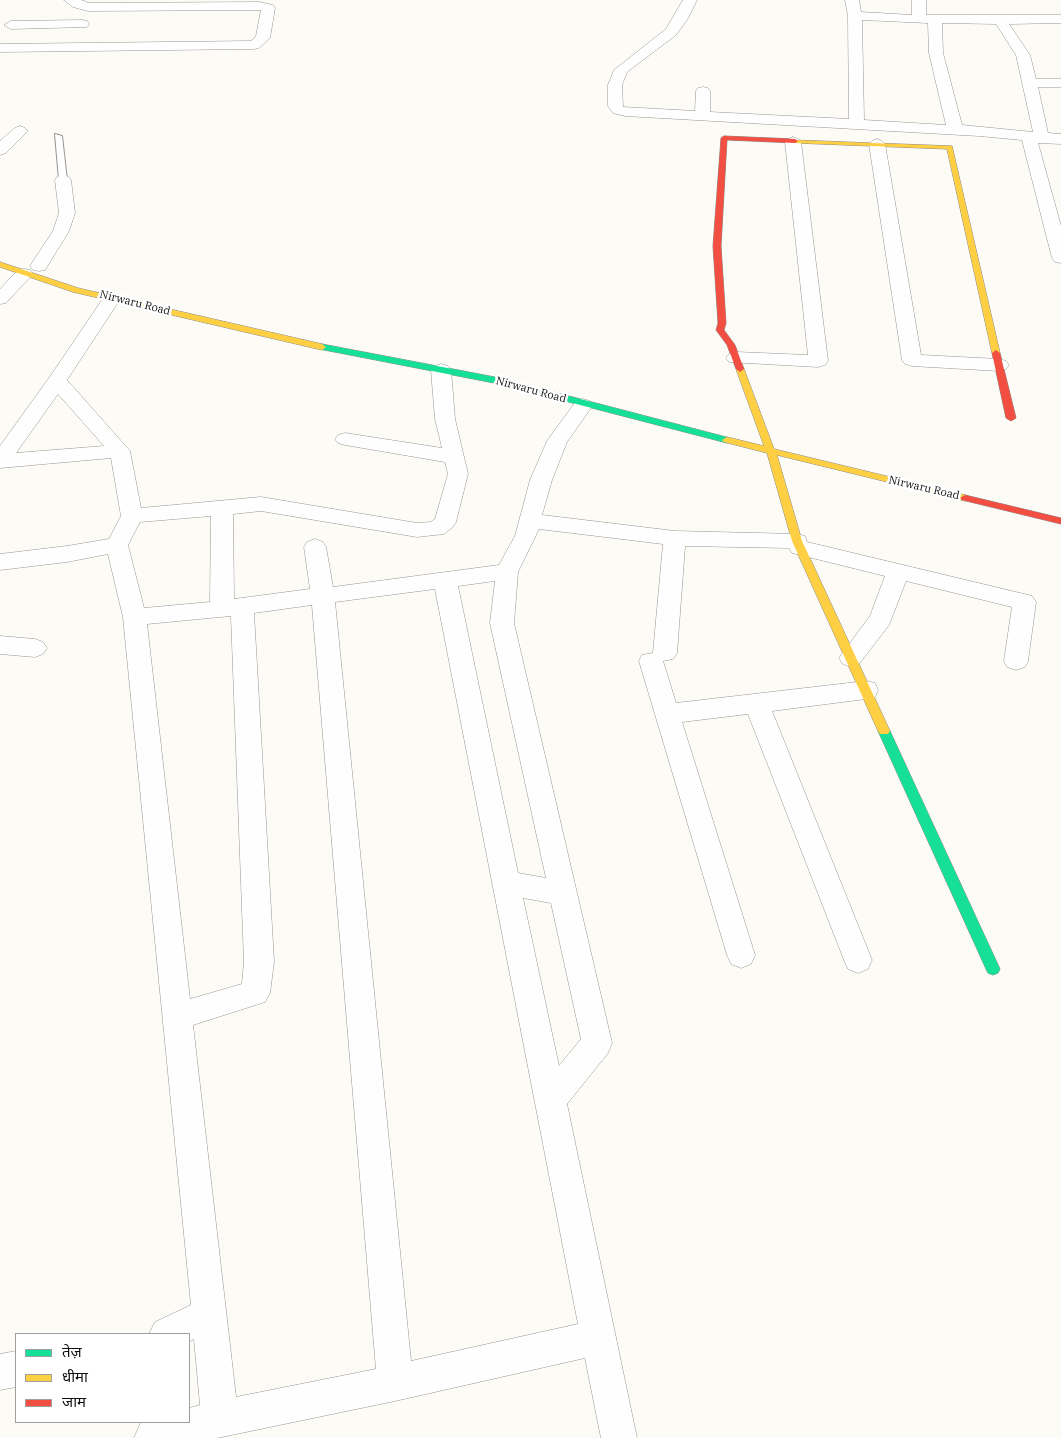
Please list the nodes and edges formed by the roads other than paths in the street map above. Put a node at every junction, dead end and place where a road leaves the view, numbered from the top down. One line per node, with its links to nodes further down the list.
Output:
1 (71, 0): 8 (street)
2 (690, 0): 24 (street)
3 (852, 0): 10 (street)
4 (919, 0): 12 (street)
5 (145, 3): 6 (street); 8 (street)
6 (209, 3): 7 (street); 15 (street)
7 (266, 3): 19 (street)
8 (88, 6): 16 (street)
9 (986, 7): 14 (street)
10 (855, 16): 12 (street); 25 (street)
11 (1061, 18): 14 (street)
12 (919, 19): 13 (street)
13 (935, 20): 14 (street); 26 (street)
14 (997, 20): 21 (street)
15 (201, 22)
16 (82, 24): 17 (street); 19 (street)
17 (11, 25)
18 (0, 48): 19 (street)
19 (74, 48): 20 (street)
20 (70, 64)
21 (1029, 82): 22 (street); 29 (street)
22 (1061, 82)
23 (703, 91): 24 (street)
24 (702, 116): 25 (street)
25 (857, 124): 26 (street)
26 (955, 129): 29 (street)
27 (20, 131): 33 (street)
28 (58, 136): 34 (lane)
29 (1036, 138): 30 (street); 35 (street)
30 (1061, 139)
31 (793, 142): 32 (street); 43 (street); 43 (street)
32 (877, 144): 44 (street); 44 (street)
33 (0, 150)
34 (63, 180): 37 (street)
35 (1061, 258)
36 (0, 264): 37 (street, Nirwaru Road)
37 (35, 268): 39 (street, Nirwaru Road); 40 (street)
38 (150, 295): 41 (street, Nirwaru Road)
39 (112, 298): 45 (street, Nirwaru Road); 46 (street)
40 (0, 299)
41 (250, 318)
42 (354, 341): 49 (street, Nirwaru Road)
43 (736, 358): 50 (street)
44 (999, 365): 48 (street)
45 (441, 370): 47 (street, Nirwaru Road); 55 (street)
46 (56, 381): 53 (street); 56 (street)
47 (583, 405): 54 (street, Nirwaru Road); 60 (street)
48 (1011, 418)
49 (697, 420)
50 (758, 435): 52 (street); 54 (street)
51 (345, 439): 55 (street)
52 (782, 440)
53 (120, 451): 56 (street); 58 (street)
54 (770, 452): 59 (street, Nirwaru Road); 62 (street)
55 (454, 457): 57 (street)
56 (0, 461)
57 (222, 508): 58 (street); 70 (street)
58 (132, 516): 63 (street)
59 (1061, 520)
60 (530, 521): 61 (street); 66 (street)
61 (675, 538): 62 (street); 78 (street)
62 (799, 544): 67 (street); 74 (street)
63 (117, 545): 65 (street); 71 (street)
64 (315, 547): 69 (street)
65 (3, 566)
66 (507, 572): 68 (street); 80 (street)
67 (898, 572): 74 (street); 75 (street)
68 (445, 580): 69 (street); 79 (street)
69 (323, 596): 70 (street); 91 (street)
70 (232, 607): 71 (street); 84 (street)
71 (135, 617): 84 (street)
72 (0, 645): 73 (street)
73 (35, 648)
74 (851, 658): 76 (street)
75 (1016, 661)
76 (866, 690): 77 (street); 83 (street)
77 (757, 704): 78 (street); 82 (street)
78 (667, 714): 81 (street)
79 (507, 883): 80 (street); 85 (street)
80 (563, 893): 85 (street)
81 (742, 955)
82 (858, 960)
83 (993, 970)
84 (179, 1016): 86 (street)
85 (551, 1100): 88 (street)
86 (209, 1314): 87 (street); 92 (street)
87 (169, 1333)
88 (600, 1337): 91 (street); 94 (street)
89 (15, 1369): 90 (street)
90 (0, 1372)
91 (395, 1383): 92 (street)
92 (220, 1420): 93 (street)
93 (155, 1431)
94 (619, 1438)

